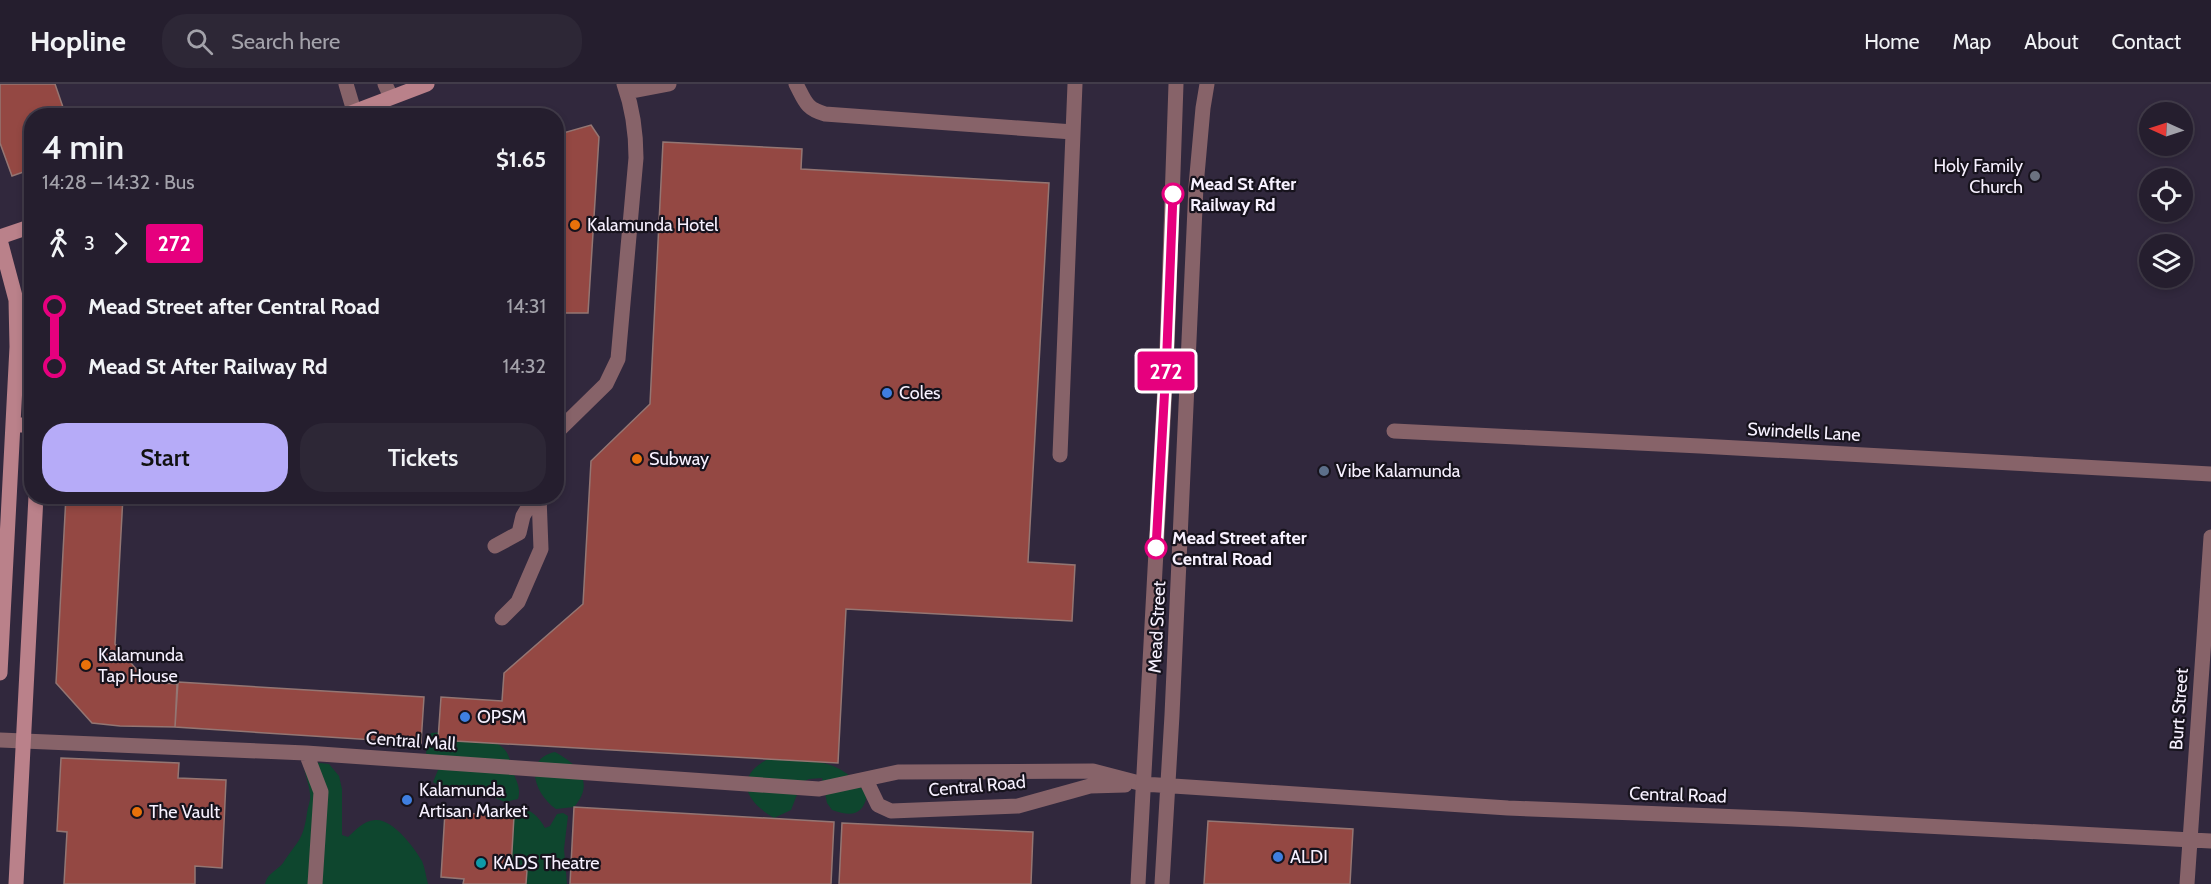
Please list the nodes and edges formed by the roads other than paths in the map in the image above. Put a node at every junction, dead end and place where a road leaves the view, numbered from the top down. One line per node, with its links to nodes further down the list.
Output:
1 (346, 84): 10 (street)
2 (427, 84): 9 (street)
3 (669, 84): 8 (street)
4 (796, 84): 12 (street)
5 (1075, 84): 12 (street)
6 (1176, 84): 32 (street, Mead Street)
7 (1208, 84): 33 (street, Mead Street)
8 (626, 88): 17 (street)
9 (388, 91): 11 (street)
10 (348, 108)
11 (358, 108)
12 (1073, 132): 19 (street)
13 (24, 229): 14 (street)
14 (0, 239): 15 (street)
15 (14, 425): 16 (street); 27 (street)
16 (24, 425)
17 (564, 425)
18 (1394, 431): 20 (street, Swindells Lane)
19 (1060, 455)
20 (2211, 474)
21 (36, 504): 29 (street)
22 (530, 504): 25 (street)
23 (539, 504): 26 (street)
24 (2211, 537): 35 (street, Burt Street)
25 (495, 546)
26 (502, 618)
27 (0, 673)
28 (0, 740): 29 (street, Central Mall)
29 (24, 741): 30 (street, Central Mall); 37 (street)
30 (306, 753): 34 (street, Central Mall); 38 (street)
31 (866, 780): 32 (street, Central Road); 32 (street, Central Road); 34 (street, Central Road)
32 (1143, 784): 33 (street, Central Road); 39 (street, Mead Street)
33 (1168, 786): 35 (street, Central Road); 40 (street, Mead Street)
34 (819, 789)
35 (2189, 840): 36 (street, Central Road); 41 (street, Burt Street)
36 (2211, 841)
37 (16, 884)
38 (315, 884)
39 (1138, 884)
40 (1162, 884)
41 (2187, 884)

